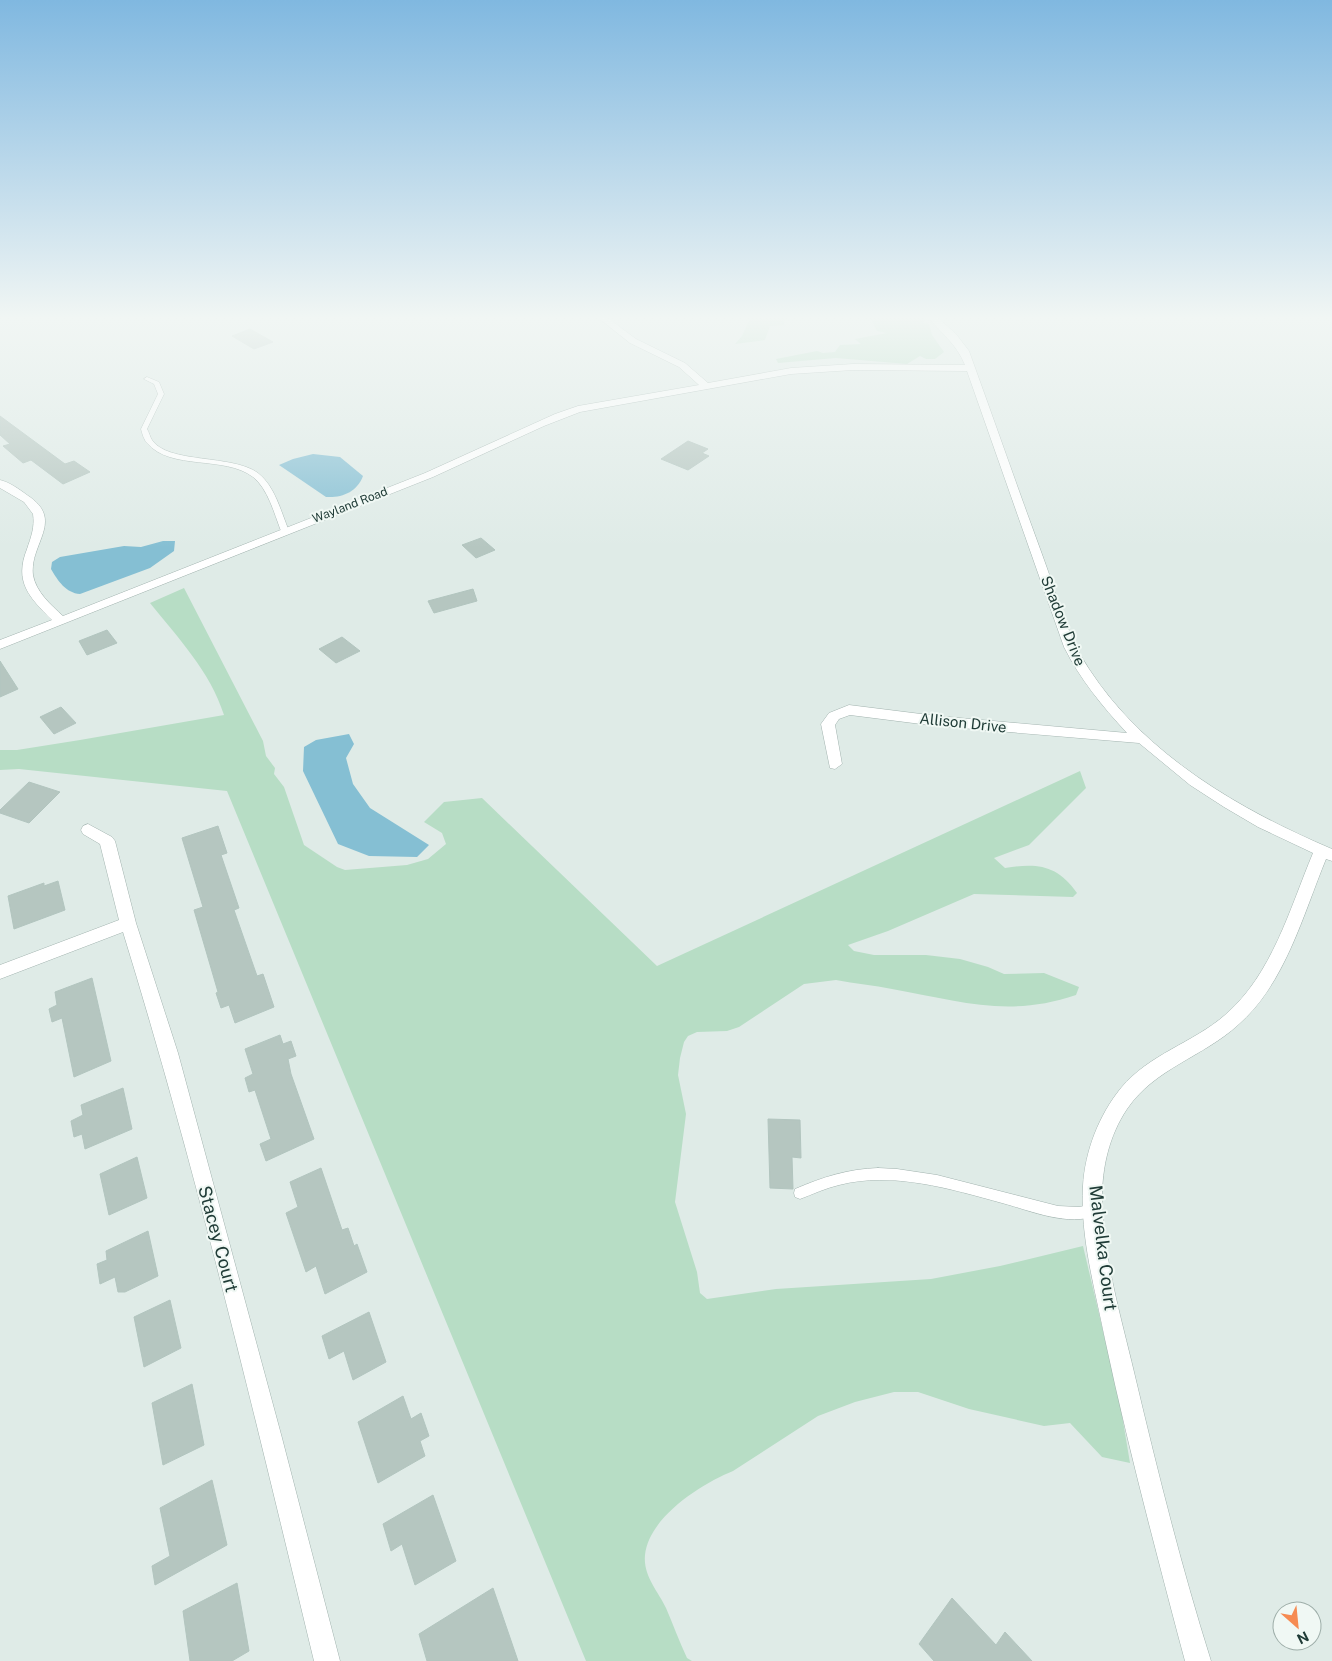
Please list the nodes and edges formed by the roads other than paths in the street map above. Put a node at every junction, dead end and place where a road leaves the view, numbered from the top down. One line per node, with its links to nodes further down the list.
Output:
1 (161, 394): 5 (lane)
2 (657, 394): 5 (street, Wayland Road)
3 (979, 394): 8 (street, Shadow Drive)
4 (0, 483): 6 (street)
5 (285, 531): 6 (street, Wayland Road)
6 (60, 620): 7 (street, Wayland Road)
7 (0, 645)
8 (1143, 739): 9 (street, Allison Drive); 11 (street, Shadow Drive)
9 (835, 764)
10 (88, 830): 12 (street, Stacey Court)
11 (1327, 853): 15 (street, Malvelka Court)
12 (128, 923): 13 (street); 16 (street, Stacey Court)
13 (0, 972)
14 (800, 1193): 15 (lane)
15 (1094, 1210): 17 (street, Malvelka Court)
16 (327, 1661)
17 (1198, 1661)

